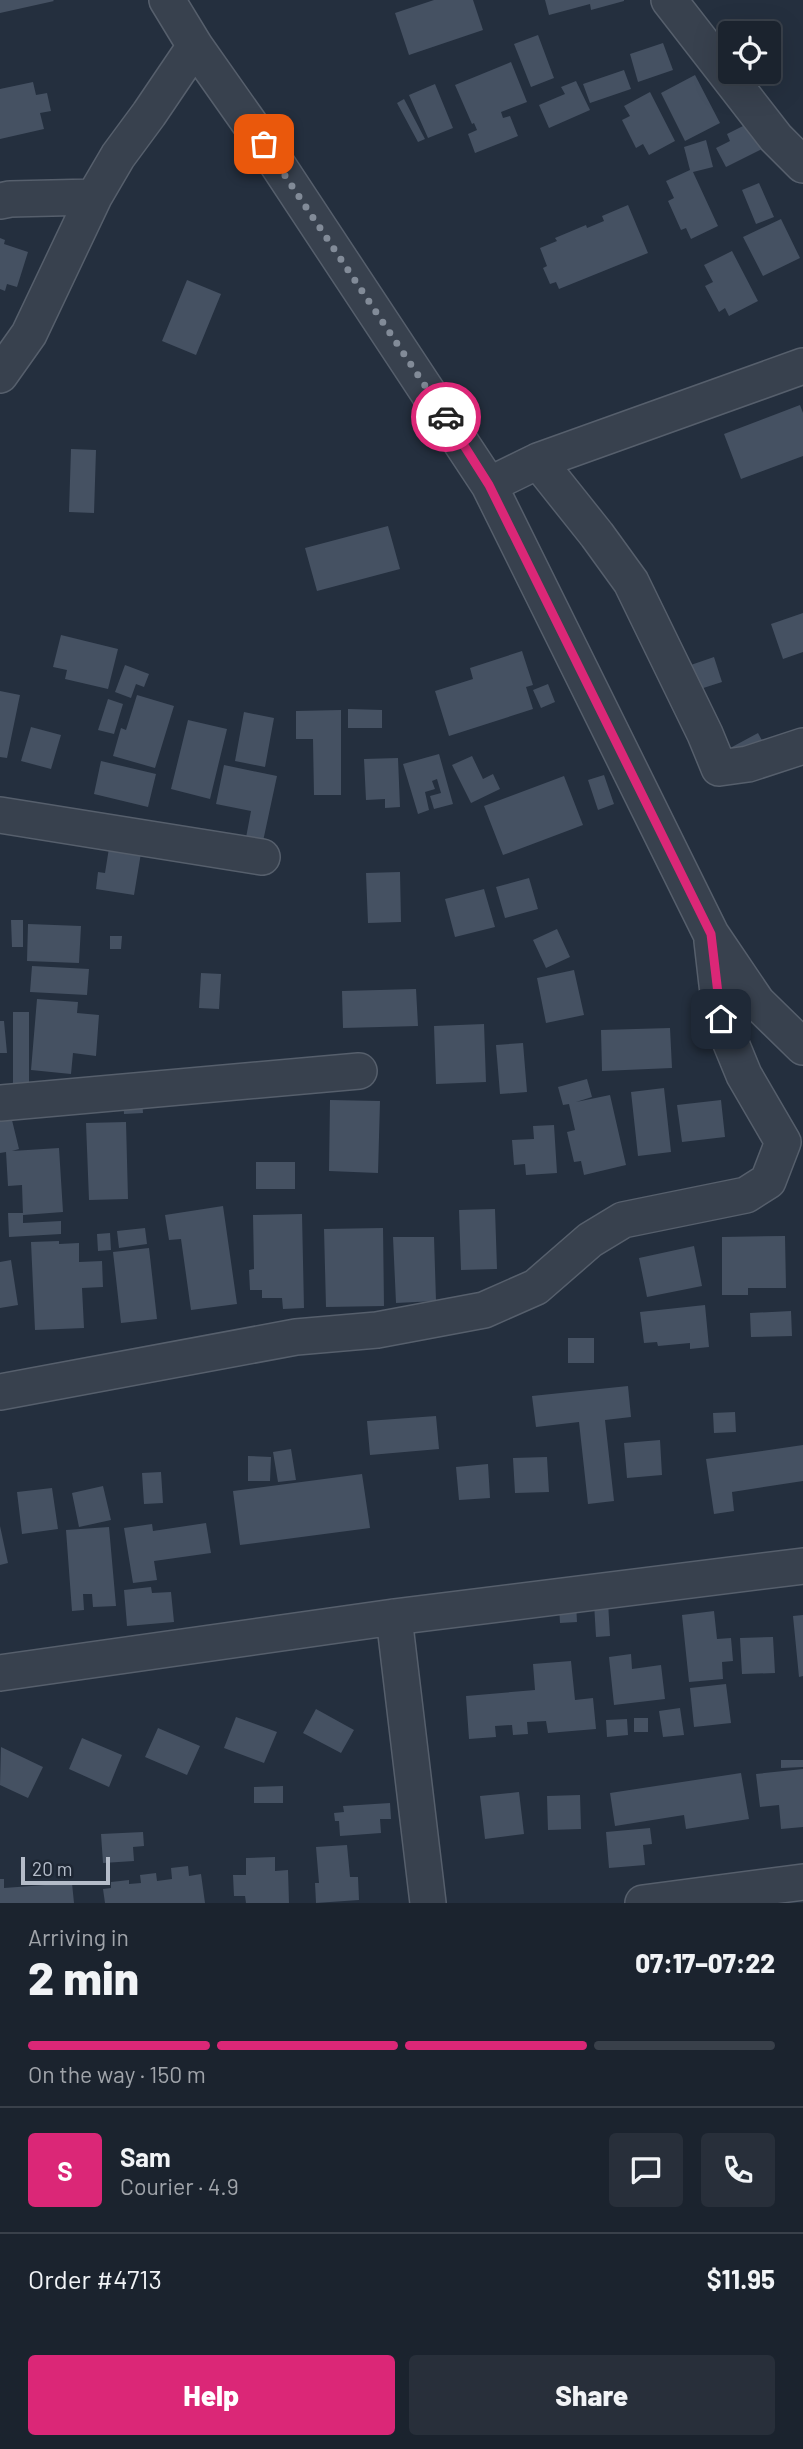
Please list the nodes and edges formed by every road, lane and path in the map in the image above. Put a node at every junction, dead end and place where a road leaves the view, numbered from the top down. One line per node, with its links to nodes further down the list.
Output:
1 (167, 0): 3 (street)
2 (670, 0): 4 (street)
3 (195, 46): 5 (street); 10 (street)
4 (803, 165)
5 (94, 197): 6 (street); 8 (street)
6 (0, 201)
7 (803, 366): 9 (street)
8 (0, 375)
9 (538, 461): 10 (street); 11 (street)
10 (489, 485): 14 (street)
11 (803, 746)
12 (0, 815): 13 (street)
13 (262, 857)
14 (711, 934): 15 (street); 18 (street)
15 (803, 1047)
16 (359, 1070): 17 (street)
17 (0, 1103)
18 (0, 1392)
19 (803, 1566): 20 (street)
20 (394, 1617): 21 (street); 23 (street)
21 (0, 1673)
22 (803, 1882): 24 (street)
23 (428, 1903)
24 (643, 1903)

